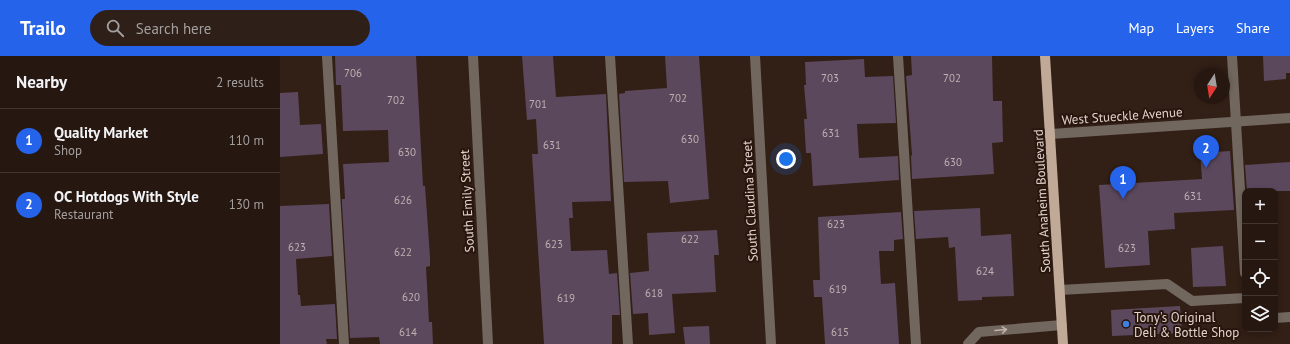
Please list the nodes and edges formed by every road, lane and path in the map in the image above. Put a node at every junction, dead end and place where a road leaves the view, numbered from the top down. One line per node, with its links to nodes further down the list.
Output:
1 (327, 56): 17 (street)
2 (473, 56): 18 (street, South Emily Street)
3 (610, 56): 19 (street)
4 (755, 56): 20 (street, South Claudina Street)
5 (898, 56): 21 (street)
6 (1045, 56): 10 (main road, South Anaheim Boulevard)
7 (1232, 56): 9 (street)
8 (1290, 118): 9 (street, West Stueckle Avenue)
9 (1236, 121): 10 (street, West Stueckle Avenue); 11 (street)
10 (1051, 134): 12 (main road, South Anaheim Boulevard)
11 (1244, 260)
12 (1060, 290): 13 (street); 16 (main road, South Anaheim Boulevard)
13 (1242, 298)
14 (1290, 317): 15 (street)
15 (1278, 318)
16 (1062, 325): 22 (street, one-way to 16); 23 (main road, South Anaheim Boulevard)
17 (344, 344)
18 (488, 344)
19 (628, 344)
20 (771, 344)
21 (916, 344)
22 (968, 344)
23 (1063, 344)

